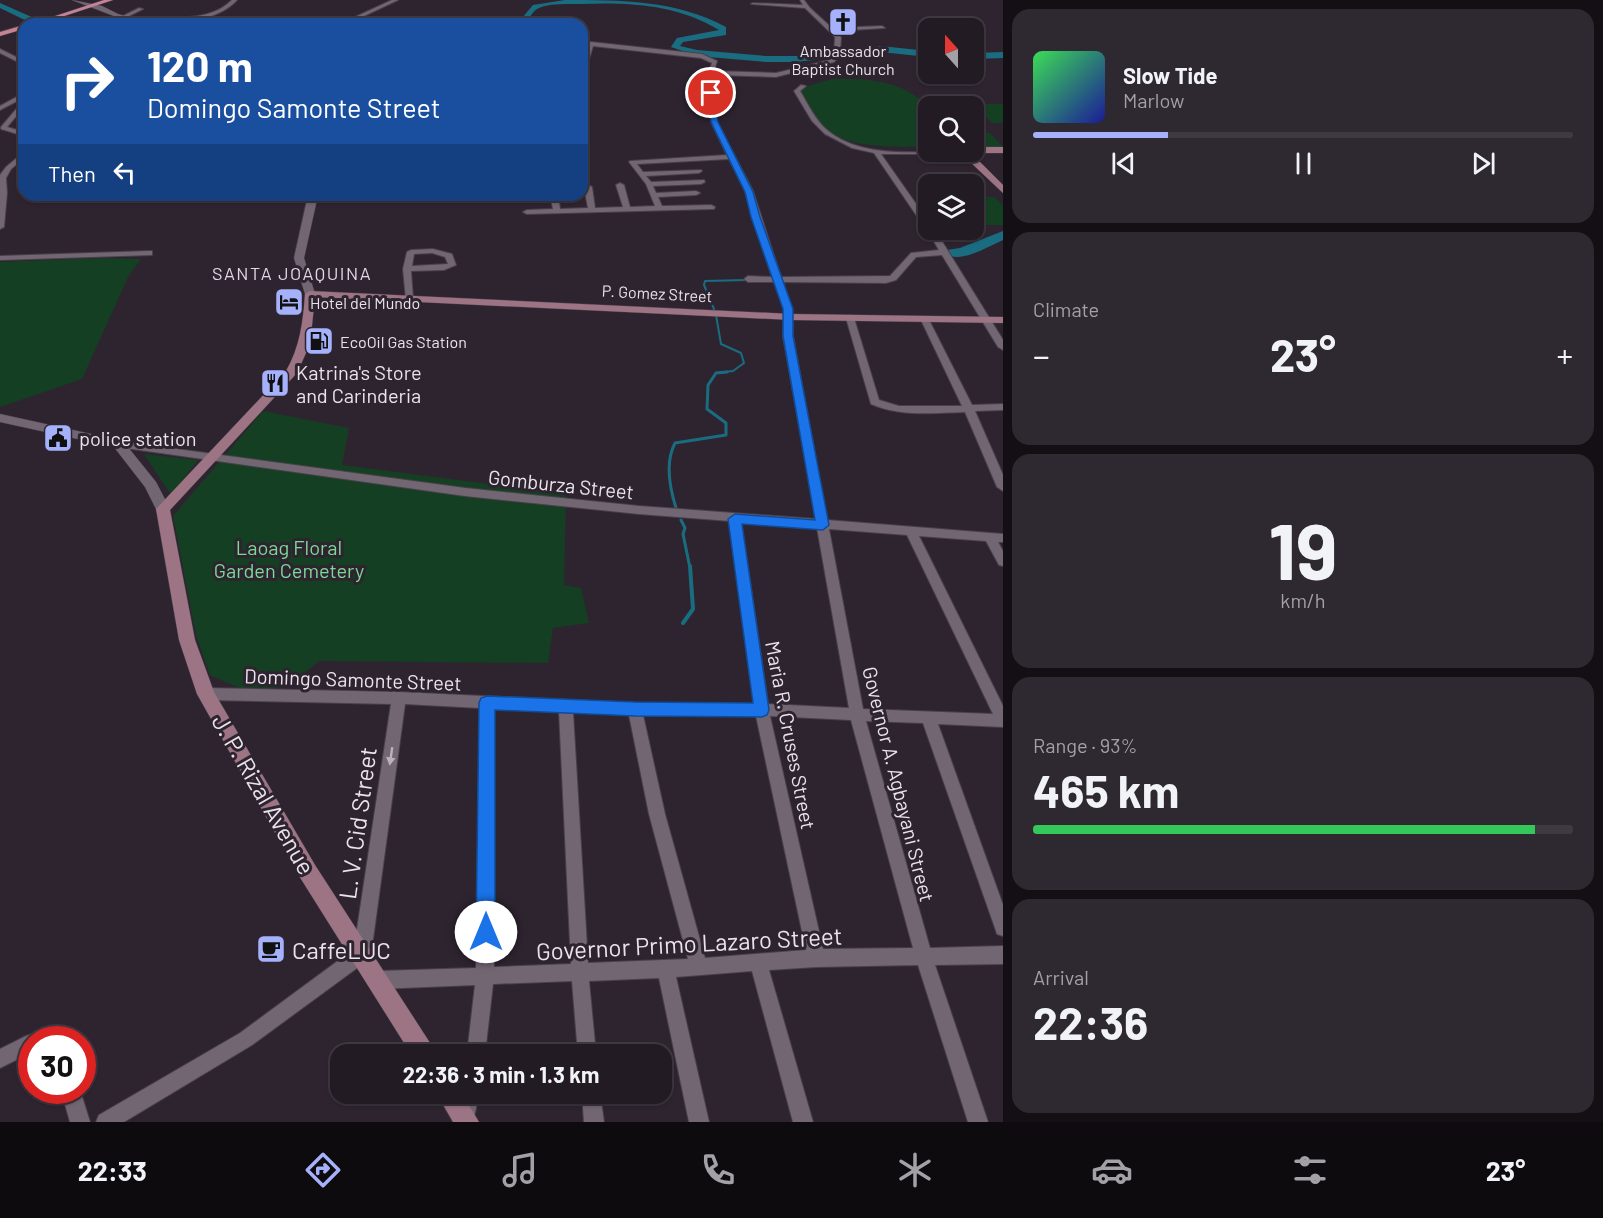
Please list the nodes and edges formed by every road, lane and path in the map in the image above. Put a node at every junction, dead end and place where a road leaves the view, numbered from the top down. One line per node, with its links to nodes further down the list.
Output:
1 (75, 0): 7 (street)
2 (110, 0): 7 (main road)
3 (235, 0): 13 (street)
4 (396, 0): 14 (street)
5 (801, 0): 8 (street)
6 (753, 4): 8 (street)
7 (94, 5): 10 (street); 11 (main road)
8 (806, 7): 17 (street)
9 (141, 9): 10 (street)
10 (123, 17): 12 (street)
11 (53, 18)
12 (127, 18)
13 (190, 18)
14 (356, 18)
15 (882, 28): 17 (street)
16 (18, 29): 18 (main road)
17 (832, 30): 24 (street)
18 (1, 34)
19 (588, 44): 20 (street)
20 (591, 44): 22 (street); 24 (street)
21 (0, 51): 23 (street)
22 (588, 53)
23 (18, 60)
24 (711, 73): 34 (street, Governor A. Agbayani Street)
25 (802, 87): 33 (street)
26 (18, 100): 27 (street)
27 (0, 108)
28 (18, 110): 29 (street)
29 (18, 132)
30 (918, 152): 33 (street)
31 (984, 152): 32 (main road)
32 (1003, 152)
33 (877, 153): 53 (street)
34 (731, 157): 38 (street); 62 (street, Governor A. Agbayani Street)
35 (18, 159): 55 (street)
36 (981, 162): 43 (main road)
37 (699, 171): 38 (street)
38 (643, 174): 40 (street)
39 (701, 182): 40 (street)
40 (650, 184): 45 (street)
41 (620, 185): 51 (street)
42 (588, 187): 50 (street)
43 (1003, 190)
44 (696, 193): 45 (street)
45 (654, 195): 49 (street)
46 (312, 201): 63 (street)
47 (555, 201): 52 (street)
48 (711, 207): 49 (street)
49 (660, 209): 51 (street)
50 (592, 210): 51 (street); 52 (street)
51 (627, 210)
52 (557, 211): 54 (street)
53 (918, 211)
54 (526, 212)
55 (0, 227)
56 (938, 240): 57 (street)
57 (946, 252): 62 (street); 68 (street)
58 (149, 253): 59 (street)
59 (0, 258)
60 (407, 269): 60 (street); 64 (street)
61 (747, 279): 62 (street)
62 (778, 280): 65 (street, Governor A. Agbayani Street)
63 (310, 294): 64 (main road, P. Gomez Street); 75 (main road)
64 (409, 298): 65 (main road, P. Gomez Street)
65 (789, 316): 66 (main road, P. Gomez Street); 79 (street, Governor A. Agbayani Street)
66 (850, 318): 67 (main road, P. Gomez Street); 71 (street)
67 (925, 320): 68 (main road, P. Gomez Street); 71 (street)
68 (988, 320): 69 (main road, P. Gomez Street); 70 (street)
69 (1003, 320)
70 (1003, 347)
71 (968, 407): 72 (street); 76 (street)
72 (1003, 407)
73 (0, 417): 74 (street)
74 (118, 444): 75 (street, Gomburza Street); 77 (street)
75 (211, 456): 77 (main road); 78 (street, Gomburza Street)
76 (1003, 487)
77 (164, 509): 84 (main road, J. P. Rizal Avenue)
78 (735, 519): 79 (street, Gomburza Street); 89 (street, Maria R. Cruses Street)
79 (823, 525): 80 (street, Gomburza Street); 90 (street, Governor A. Agbayani Street)
80 (911, 531): 81 (street, Gomburza Street); 92 (street)
81 (990, 537): 82 (street, Gomburza Street); 83 (street)
82 (1003, 538)
83 (1003, 562)
84 (206, 694): 85 (street, Domingo Samonte Street); 94 (main road, J. P. Rizal Avenue)
85 (399, 698): 86 (street, Domingo Samonte Street); 94 (street, L. V. Cid Street, one-way to 94)
86 (487, 703): 87 (street, Domingo Samonte Street); 102 (street)
87 (566, 706): 88 (street, Domingo Samonte Street); 101 (street)
88 (635, 709): 89 (street, Domingo Samonte Street); 99 (street)
89 (762, 710): 90 (street, Domingo Samonte Street); 97 (street, Maria R. Cruses Street)
90 (857, 715): 91 (street, Domingo Samonte Street); 96 (street, Governor A. Agbayani Street)
91 (928, 717): 92 (street, Domingo Samonte Street); 93 (street)
92 (1003, 720)
93 (1003, 928)
94 (362, 954): 103 (main road, J. P. Rizal Avenue); 115 (street)
95 (1003, 955): 96 (street, Governor Primo Lazaro Street)
96 (924, 956): 97 (street, Governor Primo Lazaro Street); 119 (street, Governor A. Agbayani Street)
97 (816, 958): 98 (street, Governor Primo Lazaro Street)
98 (758, 963): 99 (street, Governor Primo Lazaro Street); 118 (street)
99 (699, 967): 100 (street, Governor Primo Lazaro Street)
100 (666, 969): 101 (street, Governor Primo Lazaro Street); 117 (street)
101 (579, 973): 102 (street, Governor Primo Lazaro Street); 106 (street)
102 (485, 978): 103 (street, Governor Primo Lazaro Street); 105 (street)
103 (378, 980): 104 (main road, J. P. Rizal Avenue)
104 (418, 1044)
105 (477, 1044)
106 (586, 1044)
107 (18, 1049): 108 (street)
108 (0, 1059)
109 (74, 1104): 114 (street)
110 (455, 1104): 113 (main road)
111 (469, 1104): 113 (street)
112 (592, 1104): 116 (street)
113 (466, 1121)
114 (80, 1122)
115 (106, 1122)
116 (594, 1122)
117 (699, 1122)
118 (803, 1122)
119 (978, 1122)

